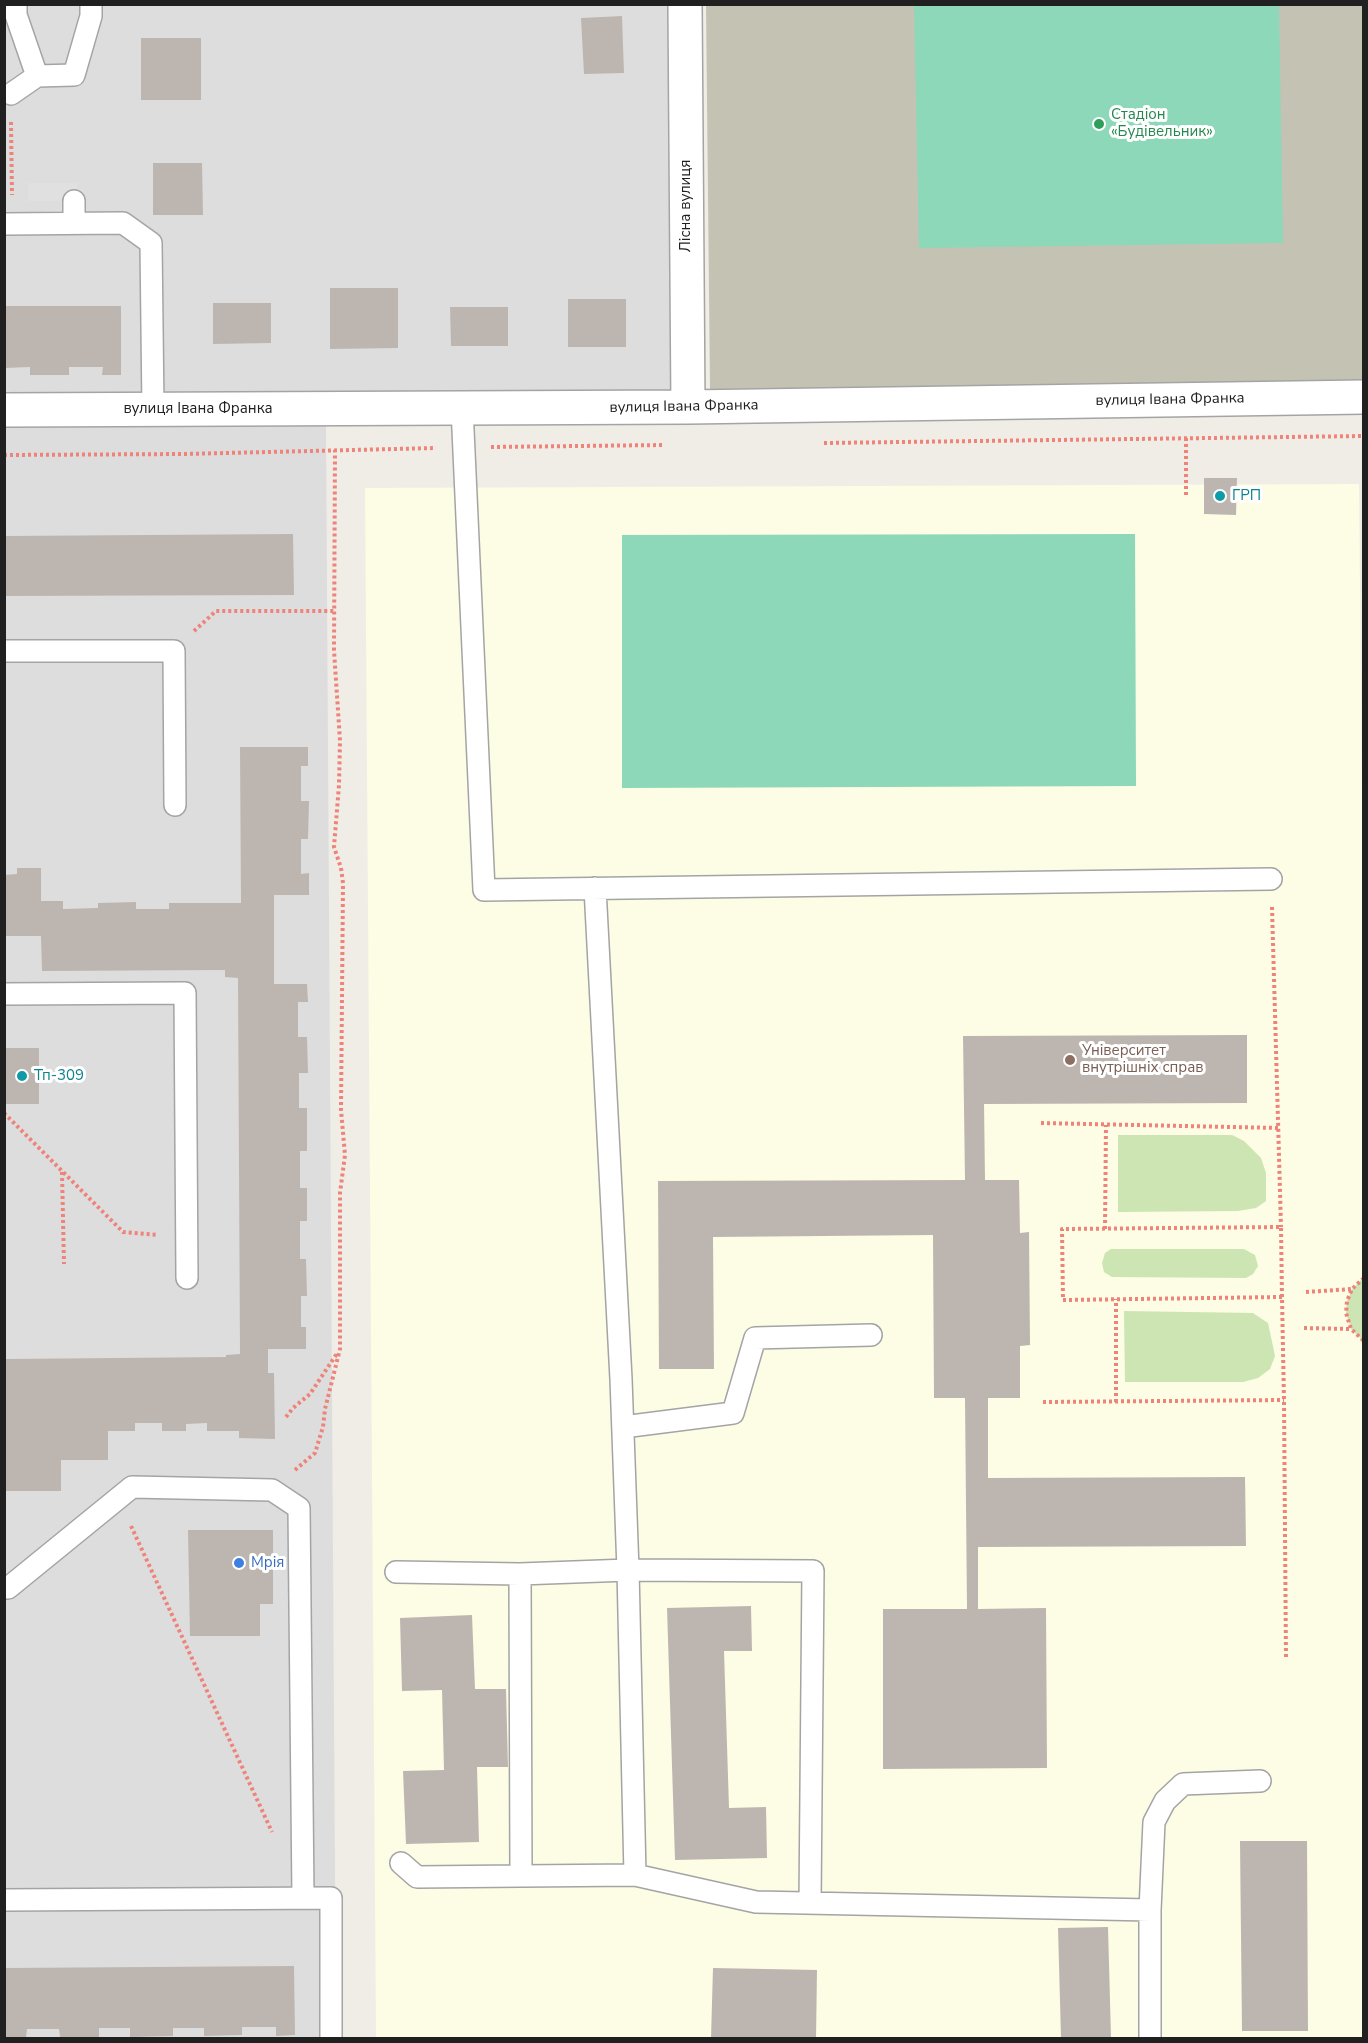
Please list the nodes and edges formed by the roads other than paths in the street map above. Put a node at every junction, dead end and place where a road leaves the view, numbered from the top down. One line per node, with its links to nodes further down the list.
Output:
1 (16, 4): 4 (lane)
2 (91, 4): 4 (lane)
3 (685, 4): 10 (street, Лісна вулиця)
4 (37, 76): 5 (lane)
5 (11, 94)
6 (74, 201): 7 (lane)
7 (74, 223): 8 (lane); 12 (lane)
8 (8, 224)
9 (1364, 397): 10 (street, вулиця Івана Франка)
10 (688, 407): 11 (street, вулиця Івана Франка)
11 (462, 408): 12 (street, вулиця Івана Франка); 17 (lane)
12 (153, 409): 13 (street, вулиця Івана Франка)
13 (4, 410)
14 (4, 651): 15 (lane)
15 (175, 805)
16 (1271, 879): 17 (lane)
17 (595, 888): 21 (lane)
18 (4, 994): 19 (lane)
19 (187, 1278)
20 (871, 1335): 21 (lane)
21 (623, 1427): 22 (lane)
22 (628, 1570): 24 (lane); 28 (lane); 32 (lane)
23 (396, 1572): 24 (lane)
24 (520, 1574): 29 (lane)
25 (8, 1588): 30 (lane)
26 (1260, 1781): 33 (lane)
27 (401, 1863): 29 (lane)
28 (635, 1875): 29 (lane); 32 (lane)
29 (521, 1876)
30 (303, 1898): 31 (lane); 34 (lane)
31 (4, 1900)
32 (810, 1903): 33 (lane)
33 (1150, 1910): 35 (lane)
34 (331, 2038)
35 (1150, 2038)

